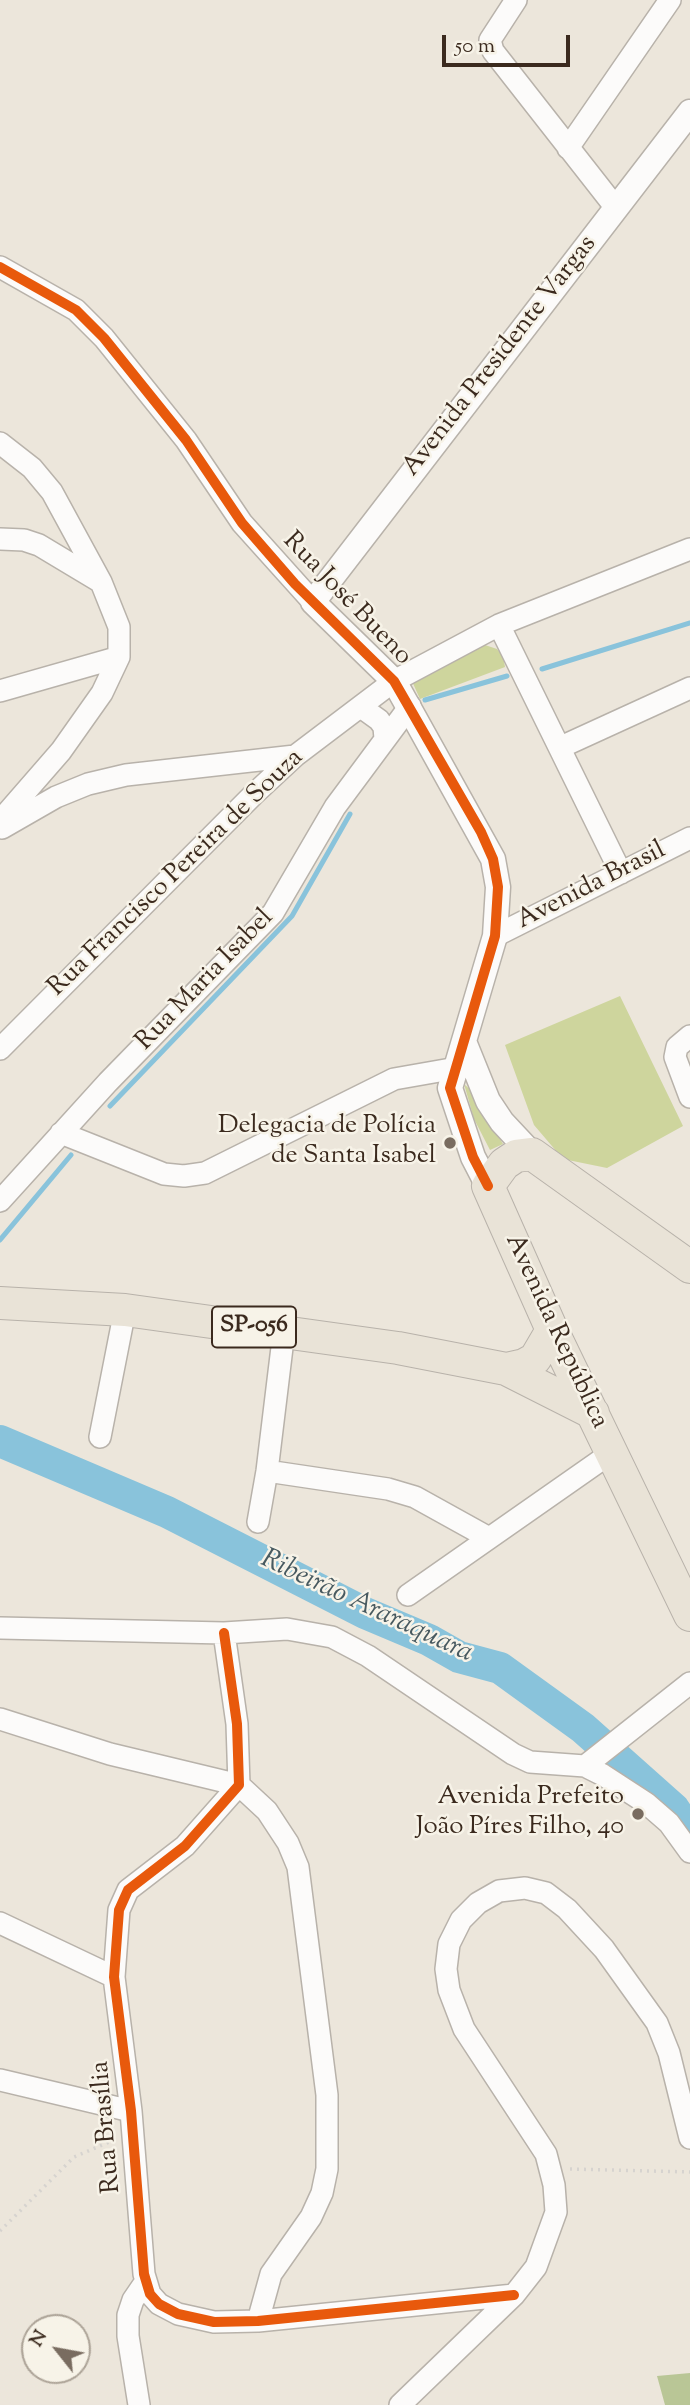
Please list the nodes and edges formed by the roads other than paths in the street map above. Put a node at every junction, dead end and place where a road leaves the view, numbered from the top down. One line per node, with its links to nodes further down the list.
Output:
1 (516, 0): 4 (street)
2 (670, 0): 4 (street)
3 (690, 112): 5 (street, Avenida Presidente Vargas)
4 (568, 148): 5 (street)
5 (616, 208): 11 (street, Avenida Presidente Vargas)
6 (0, 267): 11 (street, Rua José Bueno)
7 (0, 443): 10 (street)
8 (0, 539): 10 (street)
9 (690, 549): 12 (street, Rua Francisco Pereira de Souza)
10 (101, 582): 13 (street)
11 (313, 602): 14 (street, Rua José Bueno)
12 (499, 625): 14 (street, Rua Francisco Pereira de Souza); 20 (street)
13 (119, 657): 16 (street); 22 (street)
14 (394, 681): 17 (street, Rua José Bueno); 18 (street, Rua Francisco Pereira de Souza)
15 (690, 688): 20 (street)
16 (0, 691)
17 (411, 706): 19 (street, Rua Maria Isabel); 26 (street, Rua José Bueno)
18 (360, 707): 19 (street); 21 (street, Rua Francisco Pereira de Souza)
19 (385, 739): 31 (street, Rua Maria Isabel)
20 (561, 747): 25 (street)
21 (295, 756): 23 (street); 28 (street, Rua Francisco Pereira de Souza)
22 (0, 821)
23 (0, 829)
24 (690, 838): 25 (street, Avenida Brasil)
25 (621, 873): 26 (street, Avenida Brasil)
26 (495, 936): 29 (street, Rua José Bueno)
27 (690, 1035): 30 (street)
28 (0, 1048)
29 (464, 1059): 31 (street); 32 (street); 33 (street, Avenida República)
30 (690, 1097)
31 (61, 1133): 34 (street, Rua Maria Isabel)
32 (532, 1154): 33 (main road); 35 (main road)
33 (488, 1186): 38 (main road, Avenida República)
34 (0, 1201)
35 (690, 1267)
36 (0, 1303): 37 (main road, SP-056)
37 (125, 1310): 39 (main road, SP-056); 42 (street)
38 (552, 1329): 40 (main road); 41 (main road, Avenida República)
39 (284, 1331): 40 (main road, SP-056); 44 (street)
40 (506, 1369): 41 (main road, SP-056)
41 (593, 1413): 43 (main road, Avenida República)
42 (100, 1437)
43 (611, 1453): 46 (street); 48 (main road, Avenida República)
44 (267, 1471): 45 (street); 46 (street)
45 (258, 1522)
46 (489, 1538): 47 (street)
47 (408, 1595)
48 (690, 1615)
49 (0, 1628): 50 (street)
50 (224, 1633): 53 (street); 54 (street)
51 (690, 1683): 53 (street)
52 (0, 1719): 54 (street)
53 (598, 1754): 55 (street)
54 (239, 1785): 57 (street, Rua Brasília); 63 (street)
55 (690, 1852)
56 (0, 1923): 57 (street)
57 (114, 1977): 59 (street, Rua Brasília)
58 (0, 2080): 59 (street)
59 (131, 2111): 61 (street, Rua Brasília)
60 (690, 2138): 62 (street)
61 (146, 2281): 63 (street); 64 (street)
62 (514, 2294): 63 (street); 65 (street)
63 (258, 2321)
64 (139, 2405)
65 (400, 2405)

